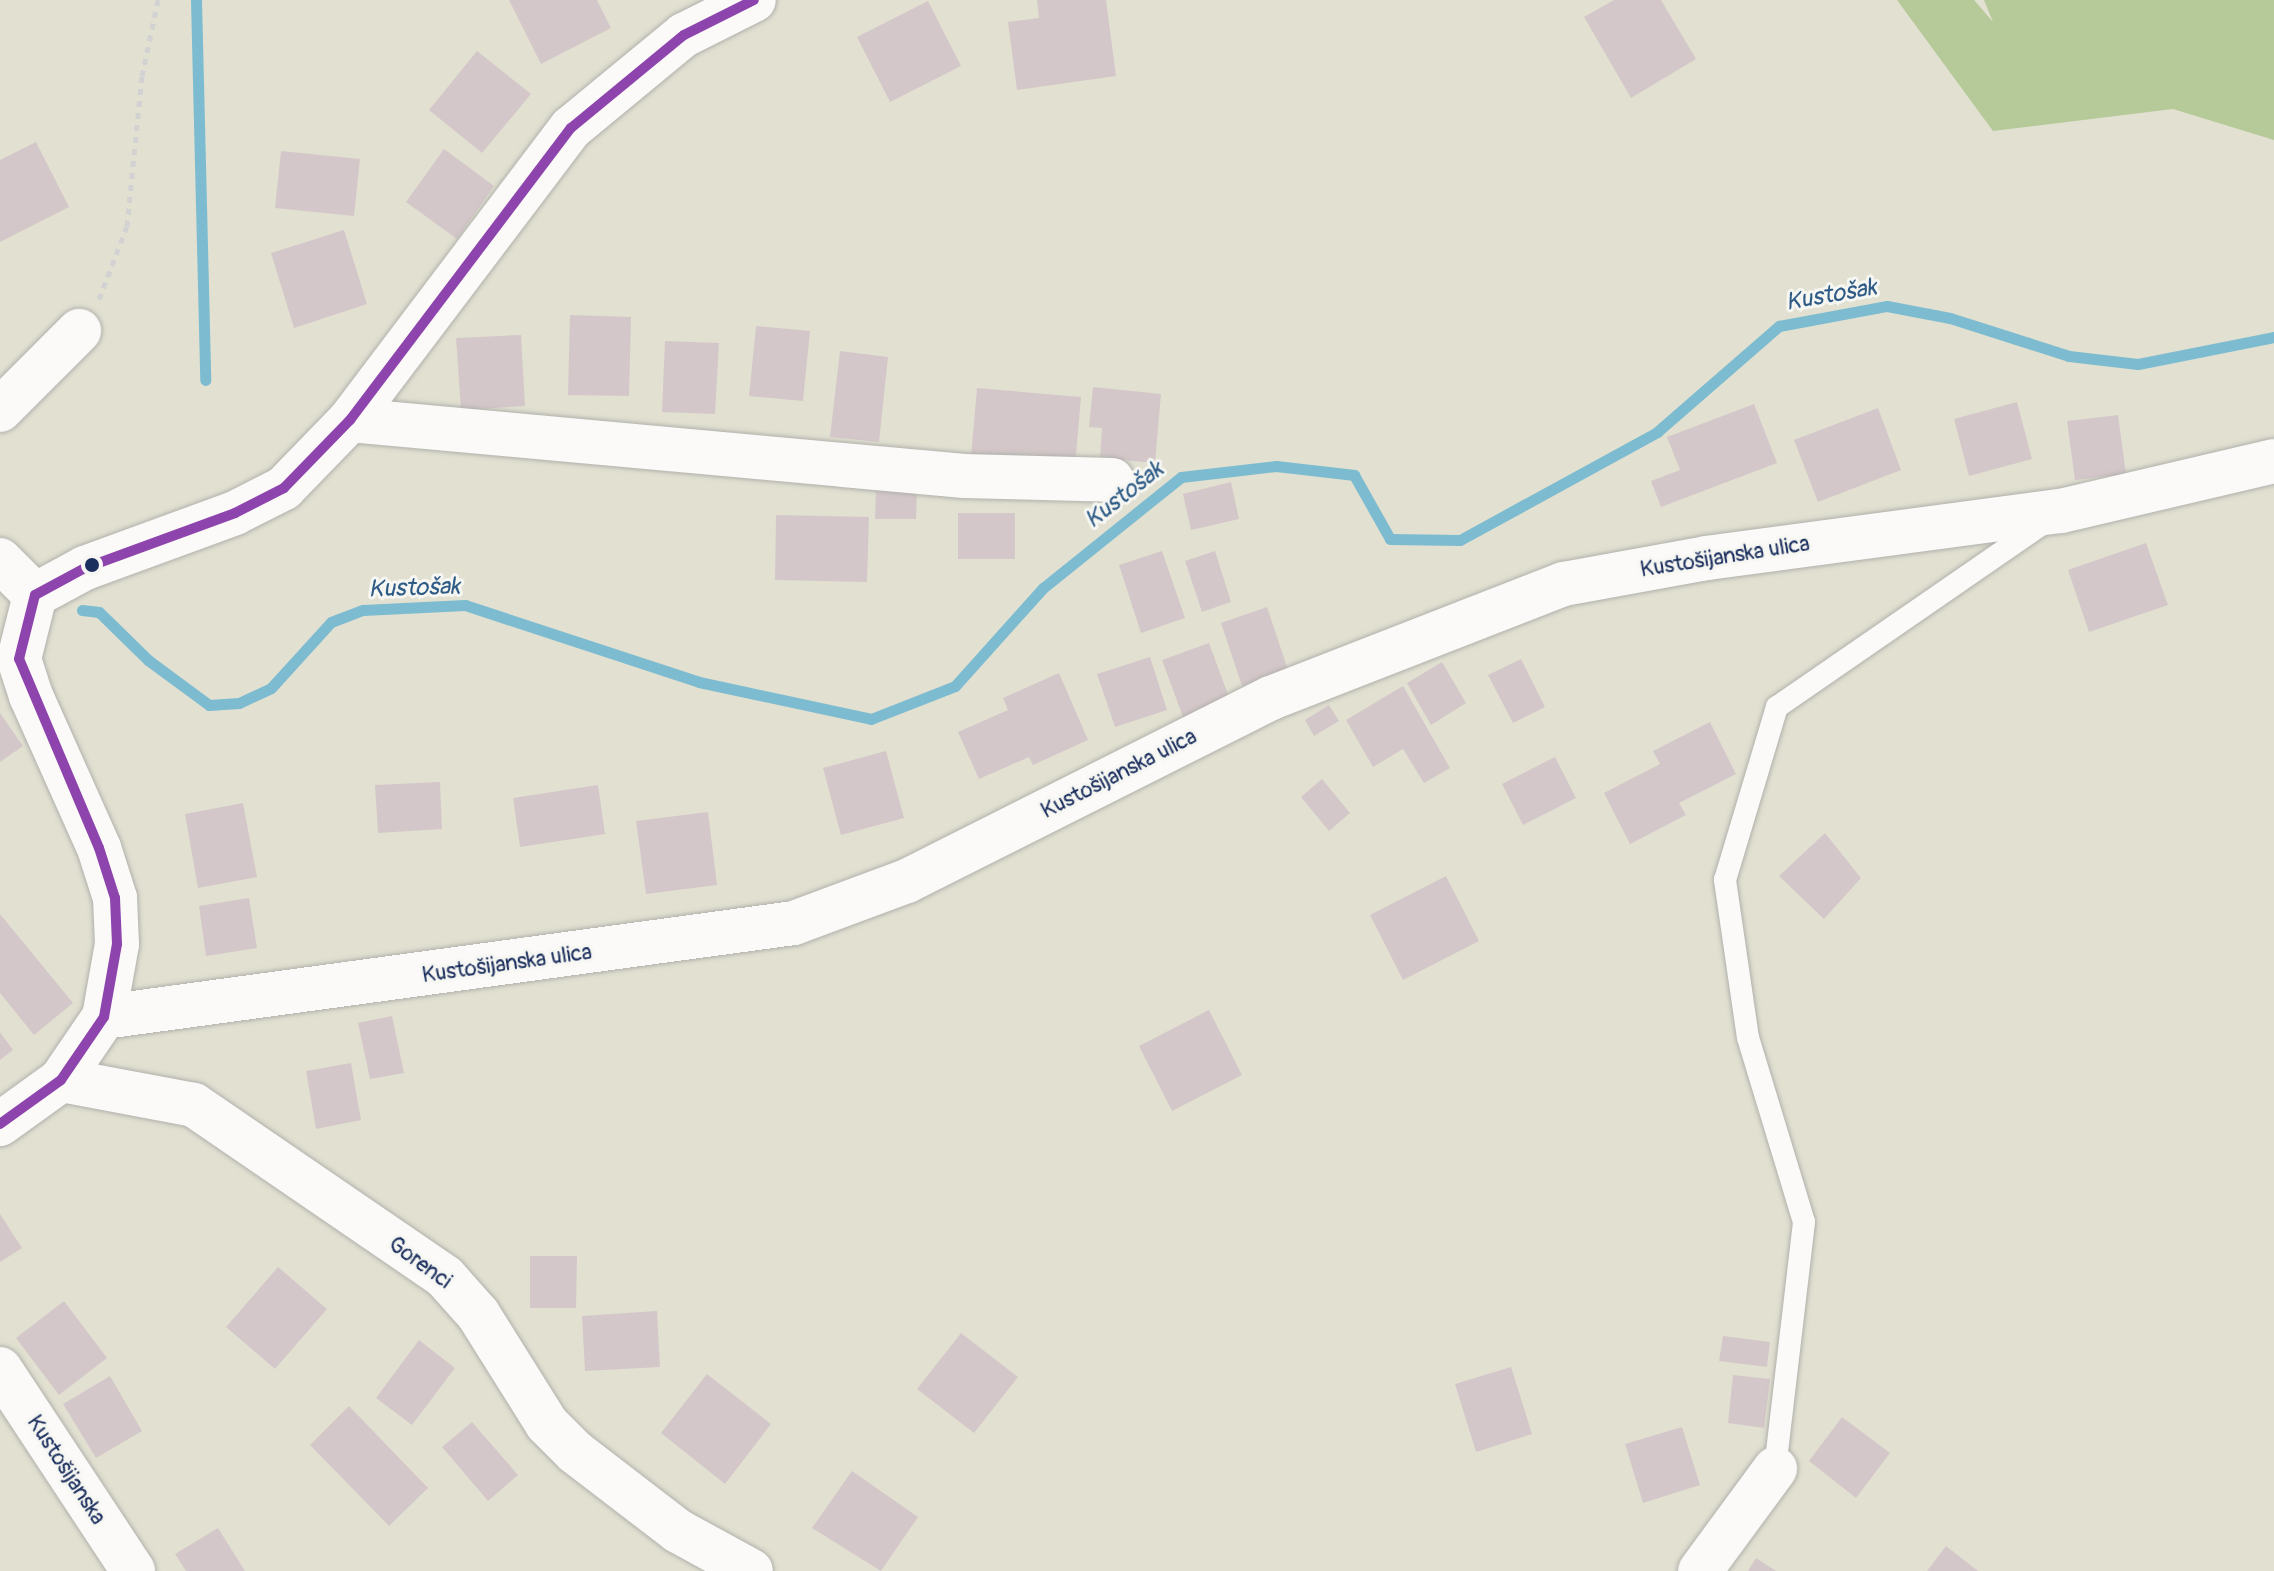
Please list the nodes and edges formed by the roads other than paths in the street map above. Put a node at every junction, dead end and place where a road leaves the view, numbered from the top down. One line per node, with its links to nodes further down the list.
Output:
1 (754, 0): 4 (street)
2 (79, 331): 3 (street)
3 (0, 410)
4 (350, 420): 6 (street); 9 (street)
5 (2274, 461): 7 (street, Kustošijanska ulica)
6 (1112, 480)
7 (2061, 511): 10 (street, Kustošijanska ulica); 14 (lane)
8 (0, 560): 9 (street)
9 (35, 595): 10 (street)
10 (104, 1017): 11 (street)
11 (61, 1080): 12 (street); 15 (street, Gorenci)
12 (0, 1124)
13 (0, 1369): 16 (street, Kustošijanska)
14 (1775, 1469): 17 (street)
15 (737, 1568)
16 (133, 1571)
17 (1700, 1571)

